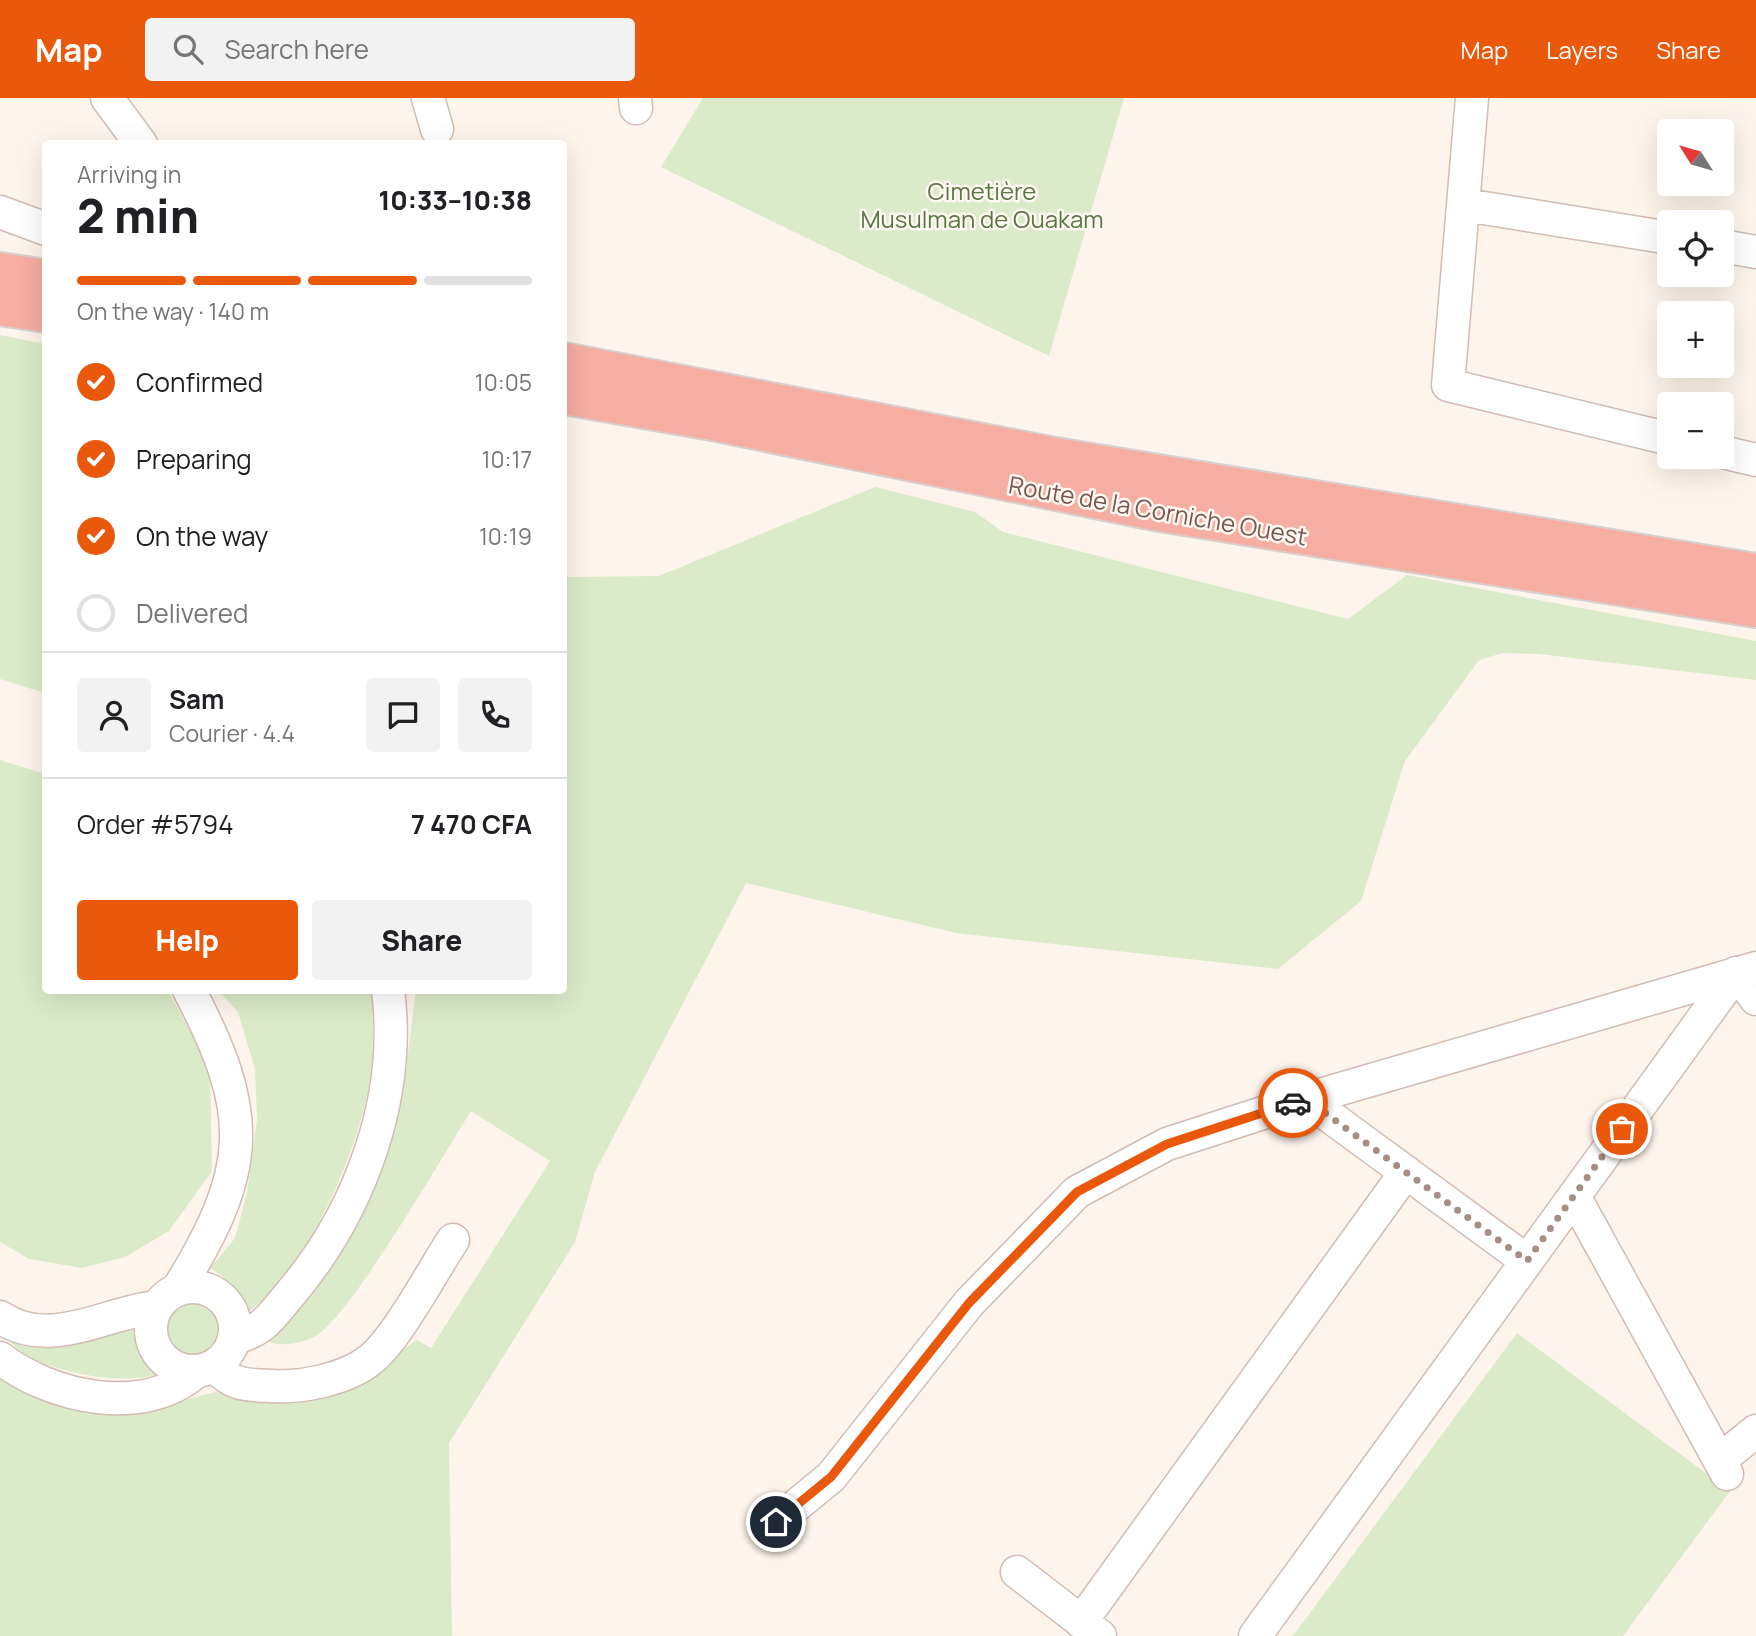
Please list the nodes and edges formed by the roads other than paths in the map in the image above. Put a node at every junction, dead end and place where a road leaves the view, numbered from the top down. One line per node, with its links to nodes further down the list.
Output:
1 (107, 98): 5 (street)
2 (428, 98): 4 (street)
3 (1472, 98): 6 (street)
4 (437, 128)
5 (138, 140)
6 (1465, 205): 9 (street); 18 (street)
7 (0, 212): 8 (street)
8 (42, 228)
9 (1657, 236)
10 (1734, 248): 11 (street)
11 (1756, 252)
12 (0, 272): 13 (highway)
13 (42, 278)
14 (0, 306): 15 (highway)
15 (42, 312)
16 (567, 363): 21 (highway, Route de la Corniche Ouest)
17 (567, 397): 22 (highway, Route de la Corniche Ouest)
18 (1657, 436)
19 (1734, 455): 20 (street)
20 (1756, 460)
21 (1756, 573)
22 (1756, 608)
23 (1746, 971): 26 (street); 27 (street); 29 (street)
24 (191, 994): 32 (street)
25 (388, 994): 34 (street)
26 (1756, 999)
27 (1306, 1099): 28 (street); 38 (street)
28 (1406, 1172): 31 (street); 40 (street)
29 (1574, 1196): 31 (street); 37 (street)
30 (453, 1240): 36 (street)
31 (1527, 1261): 41 (street)
32 (167, 1298): 33 (street); 34 (street); 36 (street)
33 (0, 1317)
34 (234, 1338): 36 (street)
35 (0, 1358): 36 (street)
36 (205, 1368)
37 (1756, 1431)
38 (776, 1522)
39 (1017, 1572): 40 (street)
40 (1091, 1629)
41 (1255, 1636)

